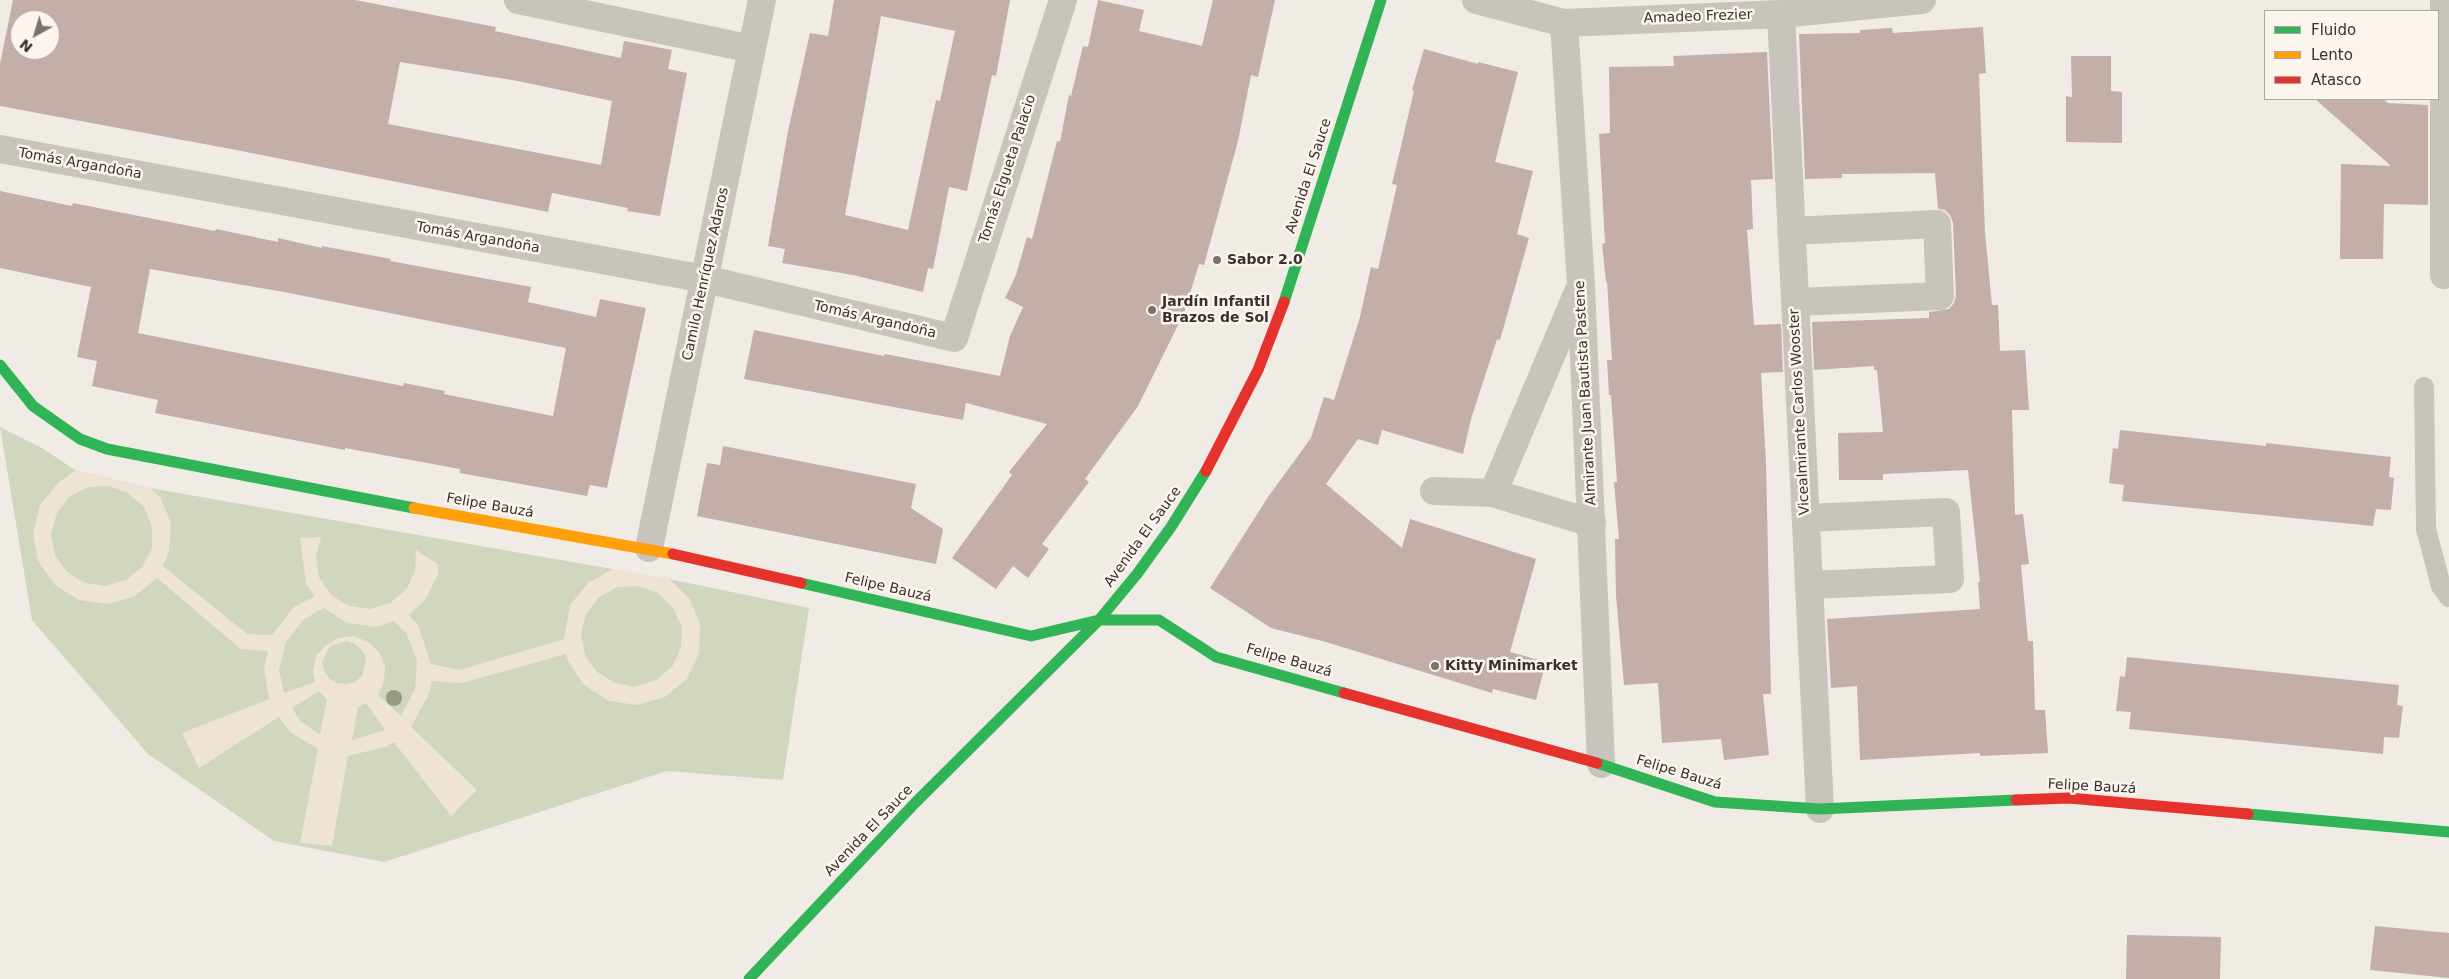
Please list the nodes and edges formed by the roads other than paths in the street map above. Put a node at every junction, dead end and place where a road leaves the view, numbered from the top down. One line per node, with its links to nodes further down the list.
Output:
1 (518, 0): 10 (street)
2 (762, 0): 10 (street, Camilo Henríquez Adaros)
3 (1063, 0): 17 (street, Tomás Elgueta Palacio)
4 (1381, 0): 27 (street, Avenida El Sauce)
5 (1476, 0): 9 (street, Amadeo Frezier)
6 (1922, 0): 8 (street, Amadeo Frezier)
7 (2444, 0): 13 (street)
8 (1781, 14): 9 (street, Amadeo Frezier); 12 (street, Vicealmirante Carlos Wooster)
9 (1564, 23): 15 (street, Almirante Juan Bautista Pastene)
10 (752, 49): 14 (street, Camilo Henríquez Adaros)
11 (0, 149): 14 (street, Tomás Argandoña)
12 (1791, 231): 16 (street, Vicealmirante Carlos Wooster); 16 (street)
13 (2444, 275)
14 (704, 279): 17 (street, Tomás Argandoña); 24 (street, Camilo Henríquez Adaros)
15 (1581, 285): 21 (street); 23 (street, Almirante Juan Bautista Pastene)
16 (1795, 302): 22 (street, Vicealmirante Carlos Wooster)
17 (954, 338)
18 (0, 365): 24 (street, Felipe Bauzá)
19 (2424, 387): 26 (lane)
20 (1434, 491): 21 (street)
21 (1493, 493): 23 (street)
22 (1806, 518): 25 (street, Vicealmirante Carlos Wooster); 25 (street)
23 (1592, 523): 28 (street, Almirante Juan Bautista Pastene)
24 (649, 548): 27 (street, Felipe Bauzá)
25 (1809, 585): 29 (street, Vicealmirante Carlos Wooster)
26 (2449, 597)
27 (1099, 620): 28 (street, Felipe Bauzá); 31 (street, Avenida El Sauce)
28 (1601, 764): 29 (street, Felipe Bauzá)
29 (1820, 810): 30 (street, Felipe Bauzá)
30 (2449, 832)
31 (749, 979)

